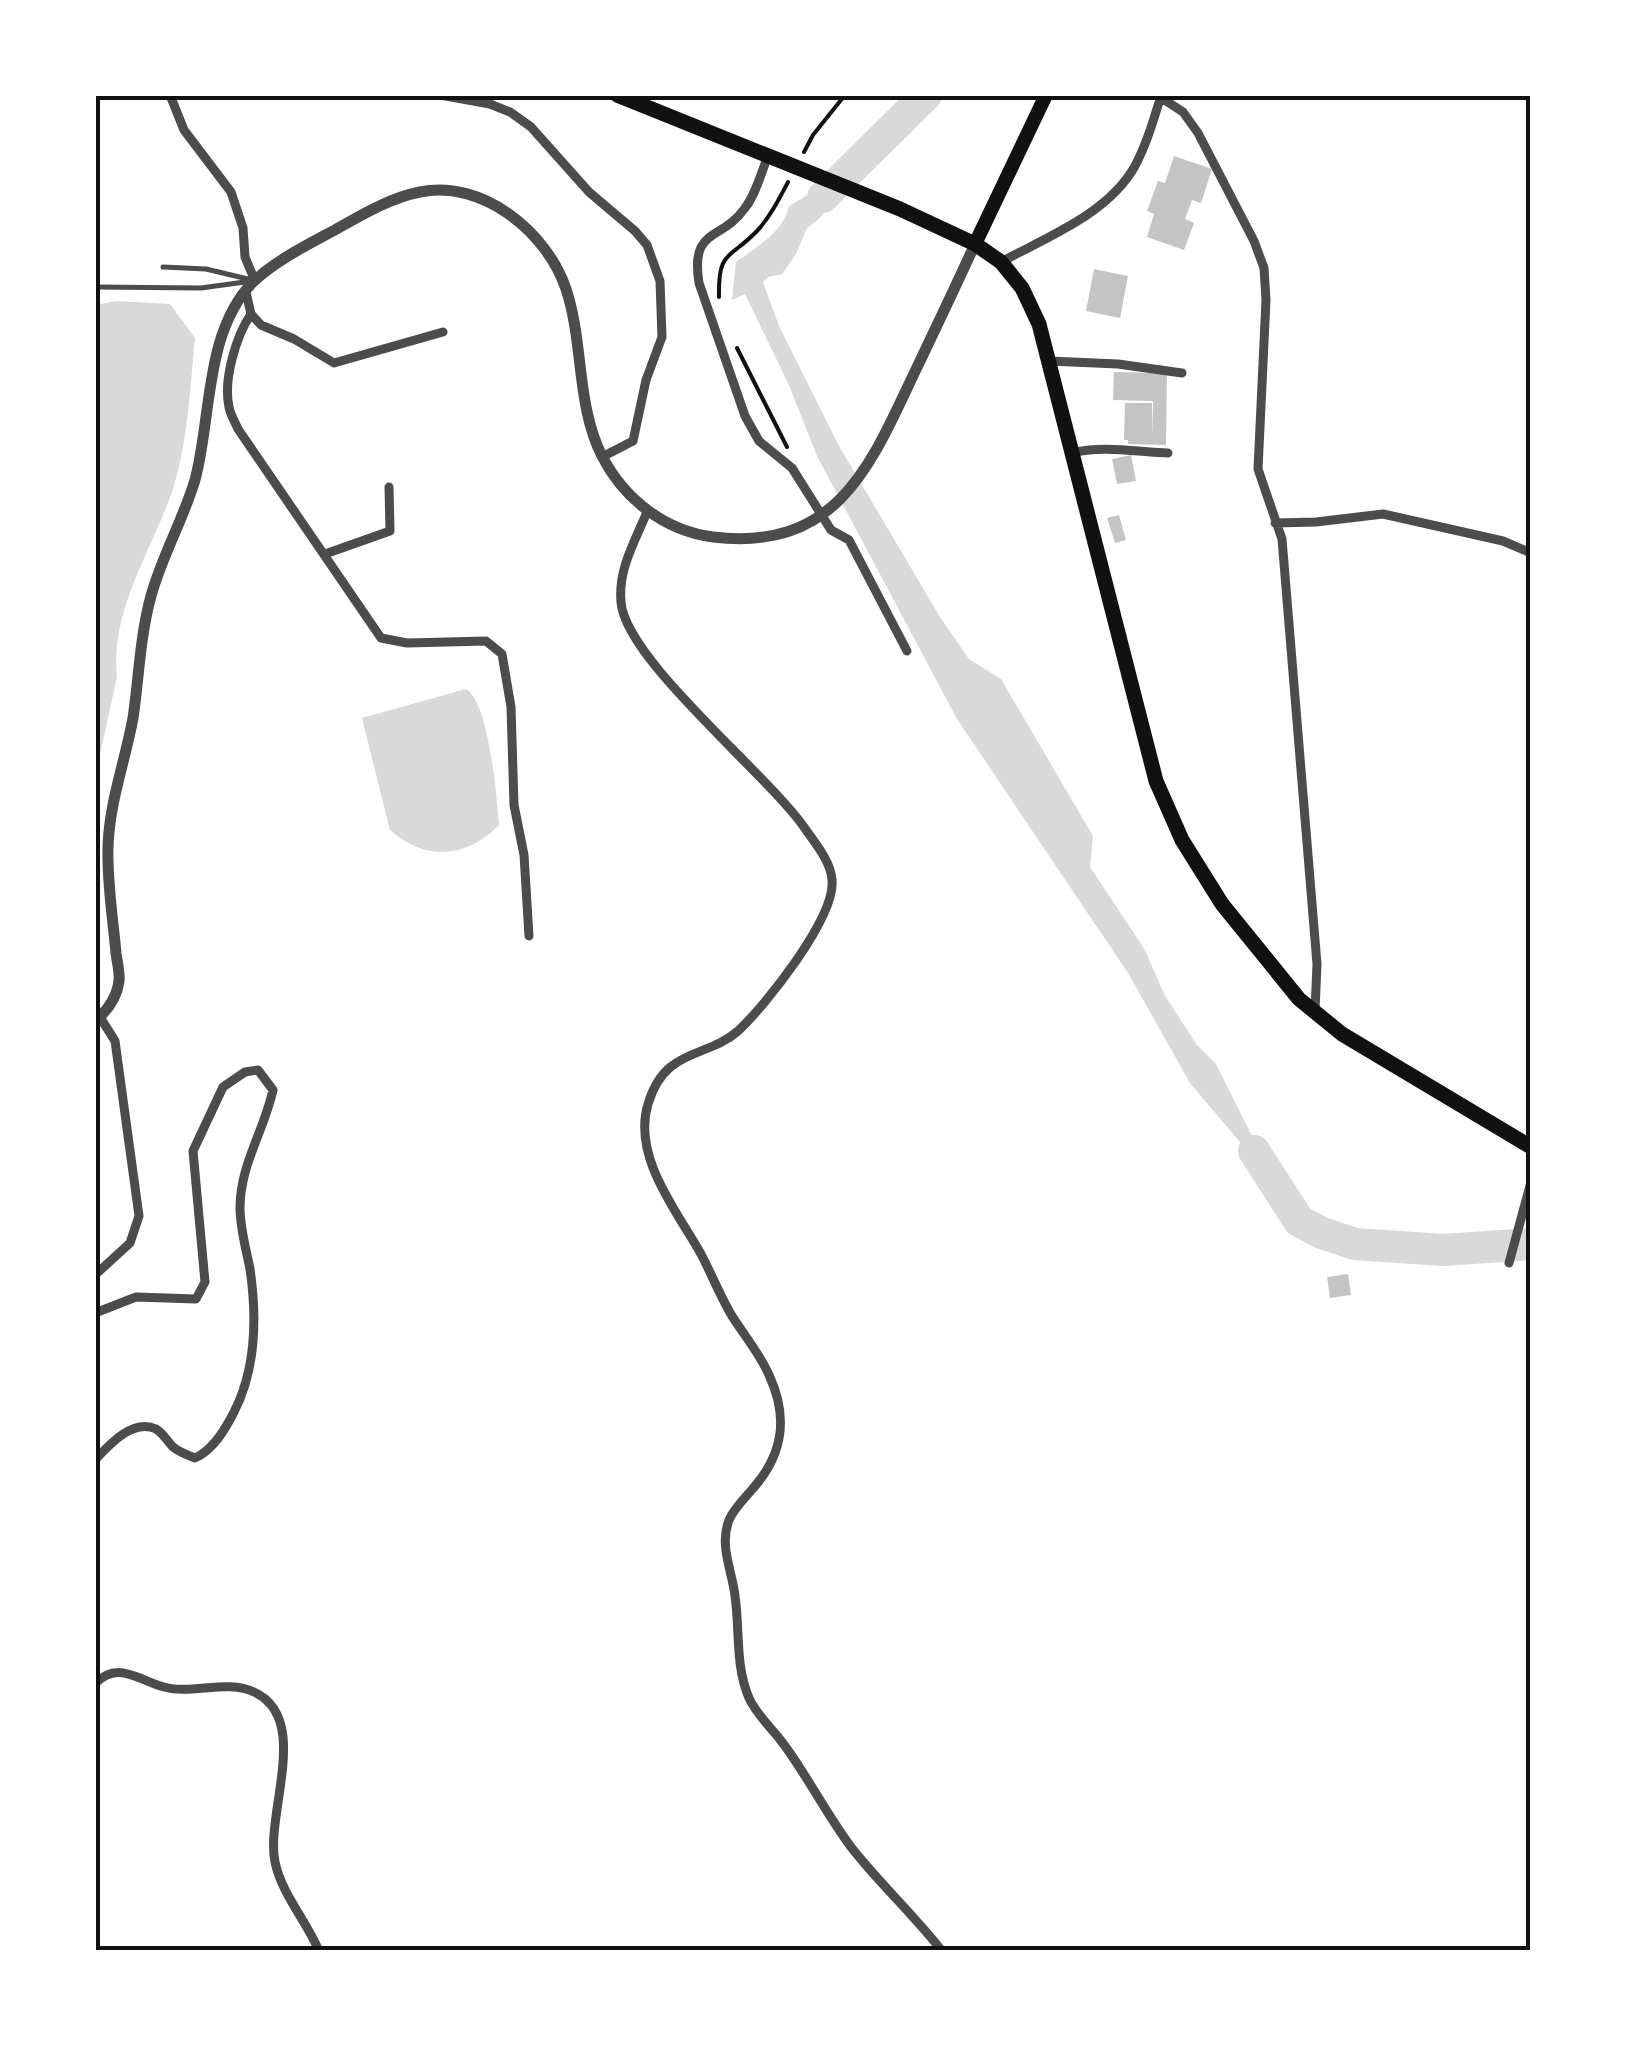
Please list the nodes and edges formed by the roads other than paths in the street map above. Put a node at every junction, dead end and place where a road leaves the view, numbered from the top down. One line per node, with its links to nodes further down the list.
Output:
1 (170, 95): 10 (street)
2 (440, 95): 19 (street)
3 (617, 95): 6 (highway)
4 (1046, 95): 7 (main road)
5 (1158, 97): 8 (street); 22 (street)
6 (768, 156): 7 (highway); 25 (street)
7 (976, 244): 8 (highway); 21 (street)
8 (1001, 262): 15 (highway)
9 (164, 267): 10 (lane)
10 (255, 281): 11 (lane); 12 (street); 19 (street)
11 (95, 287)
12 (246, 292): 13 (street); 28 (street)
13 (251, 314): 14 (street); 24 (street)
14 (442, 332)
15 (1049, 361): 16 (street); 17 (highway)
16 (1182, 373)
17 (1072, 453): 18 (street); 27 (highway)
18 (1168, 453)
19 (602, 456): 21 (street)
20 (388, 487): 24 (street)
21 (647, 512): 37 (street)
22 (1275, 523): 23 (street); 27 (street)
23 (1531, 552)
24 (324, 554): 26 (street)
25 (907, 651)
26 (529, 936)
27 (1315, 1015): 29 (highway)
28 (98, 1019): 32 (street)
29 (1531, 1148)
30 (1531, 1182): 31 (street)
31 (1510, 1263)
32 (95, 1275)
33 (95, 1312): 34 (street)
34 (95, 1460)
35 (95, 1684): 36 (street)
36 (318, 1951)
37 (942, 1951)

